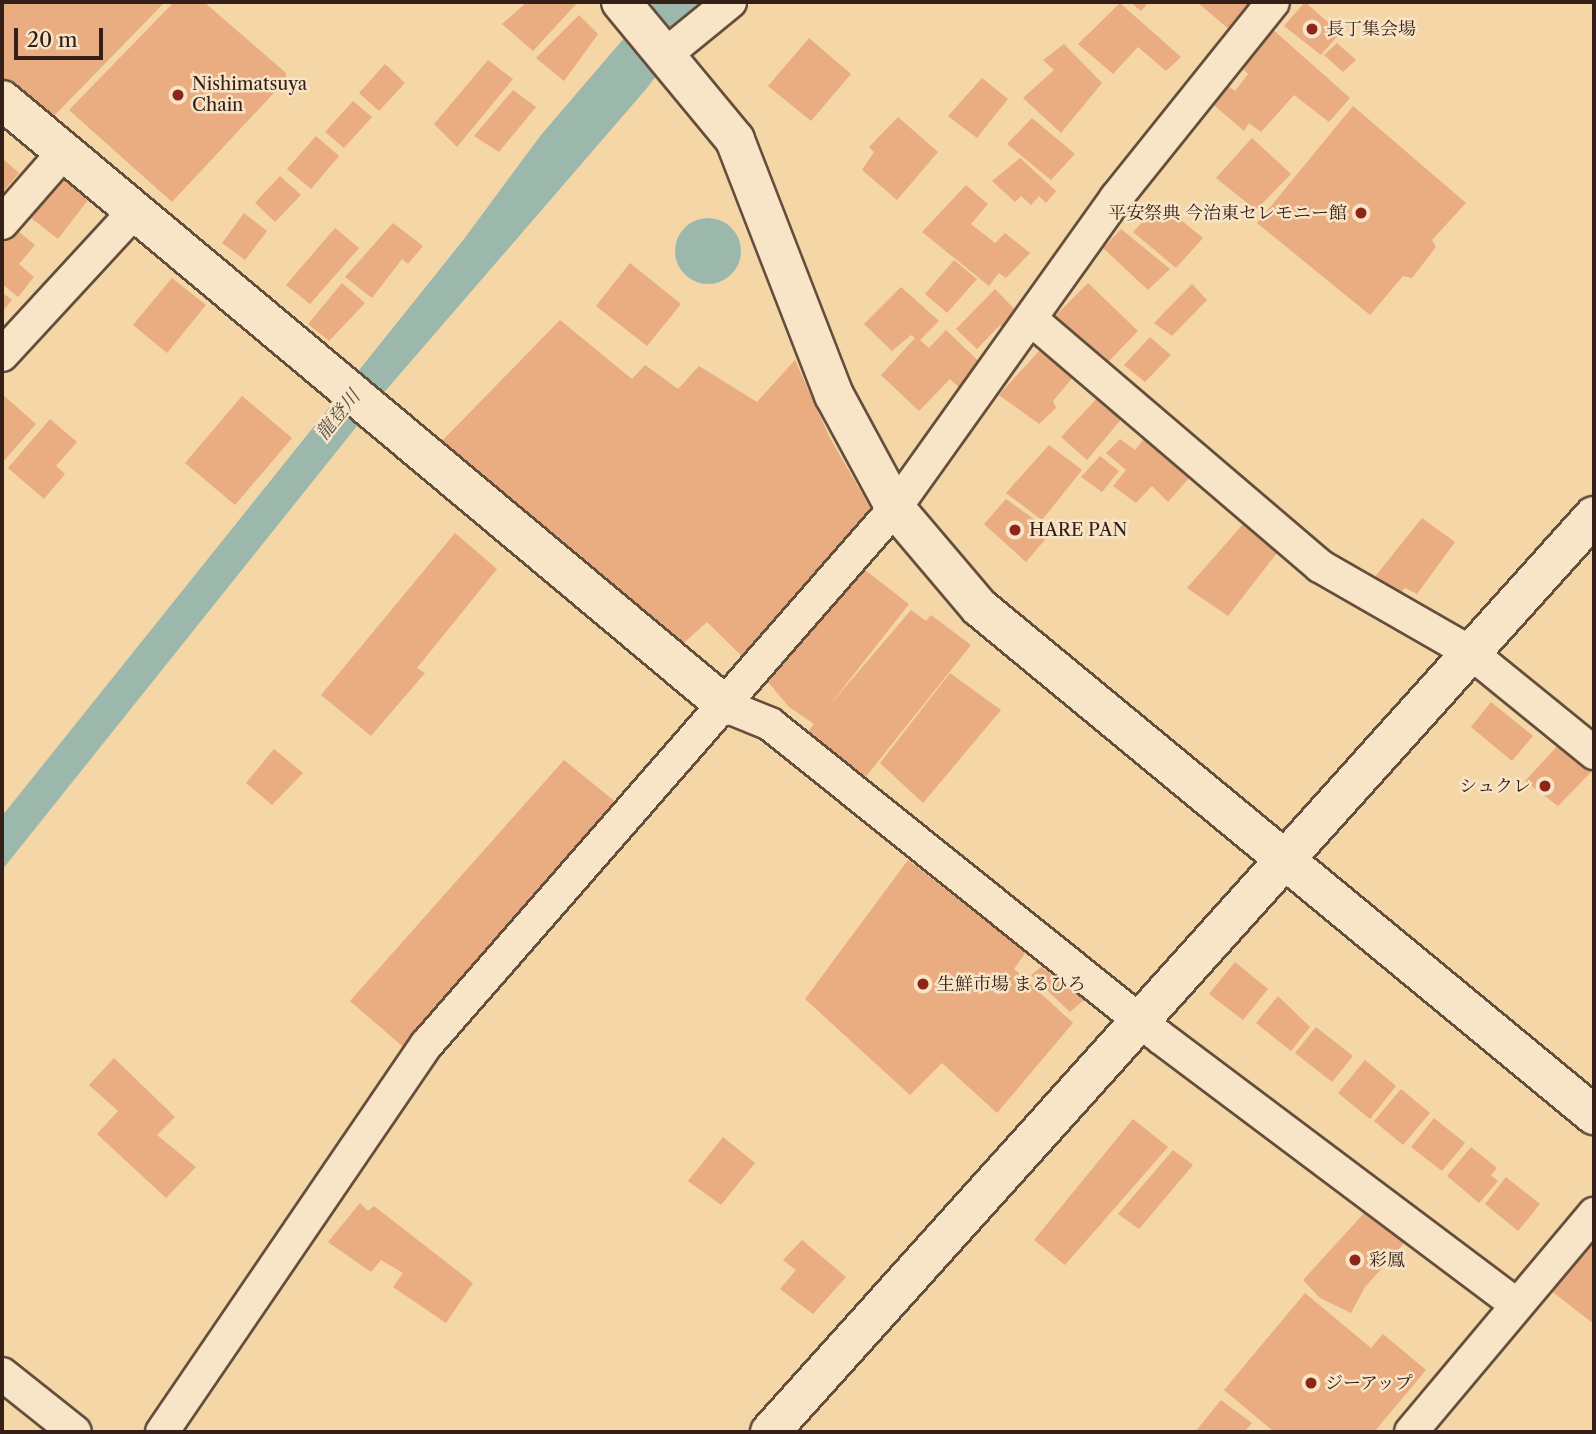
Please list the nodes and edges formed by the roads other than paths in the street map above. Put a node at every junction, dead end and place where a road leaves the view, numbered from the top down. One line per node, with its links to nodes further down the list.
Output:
1 (730, 2): 4 (street)
2 (1273, 2): 9 (street)
3 (630, 5): 4 (street)
4 (665, 55): 11 (street)
5 (2, 100): 6 (street)
6 (64, 152): 7 (street); 8 (street)
7 (135, 211): 10 (street); 14 (street)
8 (2, 223)
9 (1032, 320): 11 (street); 13 (street)
10 (2, 355)
11 (895, 508): 14 (street); 16 (street)
12 (1594, 516): 13 (street)
13 (1471, 653): 15 (street); 16 (street)
14 (726, 706): 17 (street); 23 (street)
15 (1594, 753)
16 (1285, 857): 17 (street); 18 (street)
17 (1140, 1020): 20 (street); 24 (street)
18 (1594, 1115)
19 (1594, 1214): 20 (street)
20 (1516, 1304): 25 (street)
21 (2, 1374): 22 (street)
22 (75, 1432)
23 (162, 1432)
24 (770, 1432)
25 (1411, 1432)

